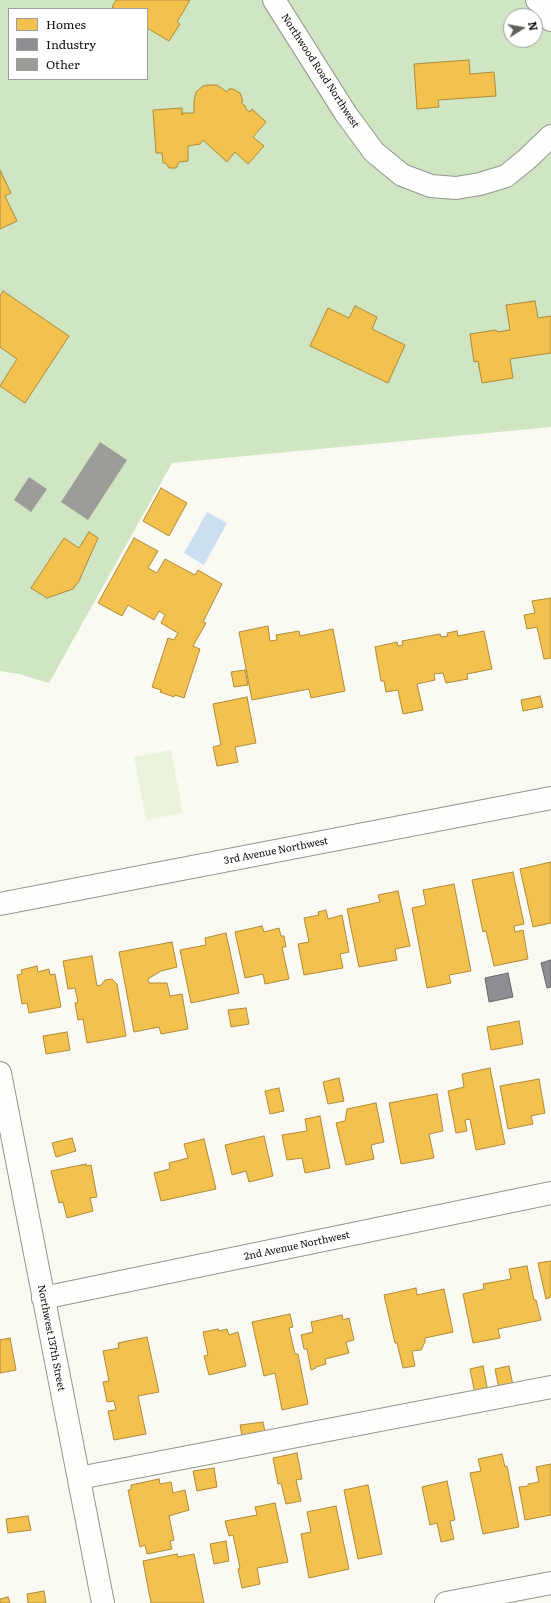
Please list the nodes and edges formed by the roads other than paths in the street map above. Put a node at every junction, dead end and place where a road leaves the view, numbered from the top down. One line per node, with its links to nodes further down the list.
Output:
1 (274, 0): 4 (street, Northwood Road Northwest)
2 (537, 0): 3 (street)
3 (551, 20)
4 (551, 136)
5 (551, 798): 6 (street, 3rd Avenue Northwest)
6 (0, 904)
7 (0, 1073): 9 (street, Northwest 137th Street)
8 (551, 1193): 9 (street, 2nd Avenue Northwest)
9 (43, 1298): 11 (street, Northwest 137th Street)
10 (551, 1387): 11 (street)
11 (79, 1478): 13 (street, Northwest 137th Street)
12 (551, 1584): 14 (street)
13 (103, 1603)
14 (446, 1603)

